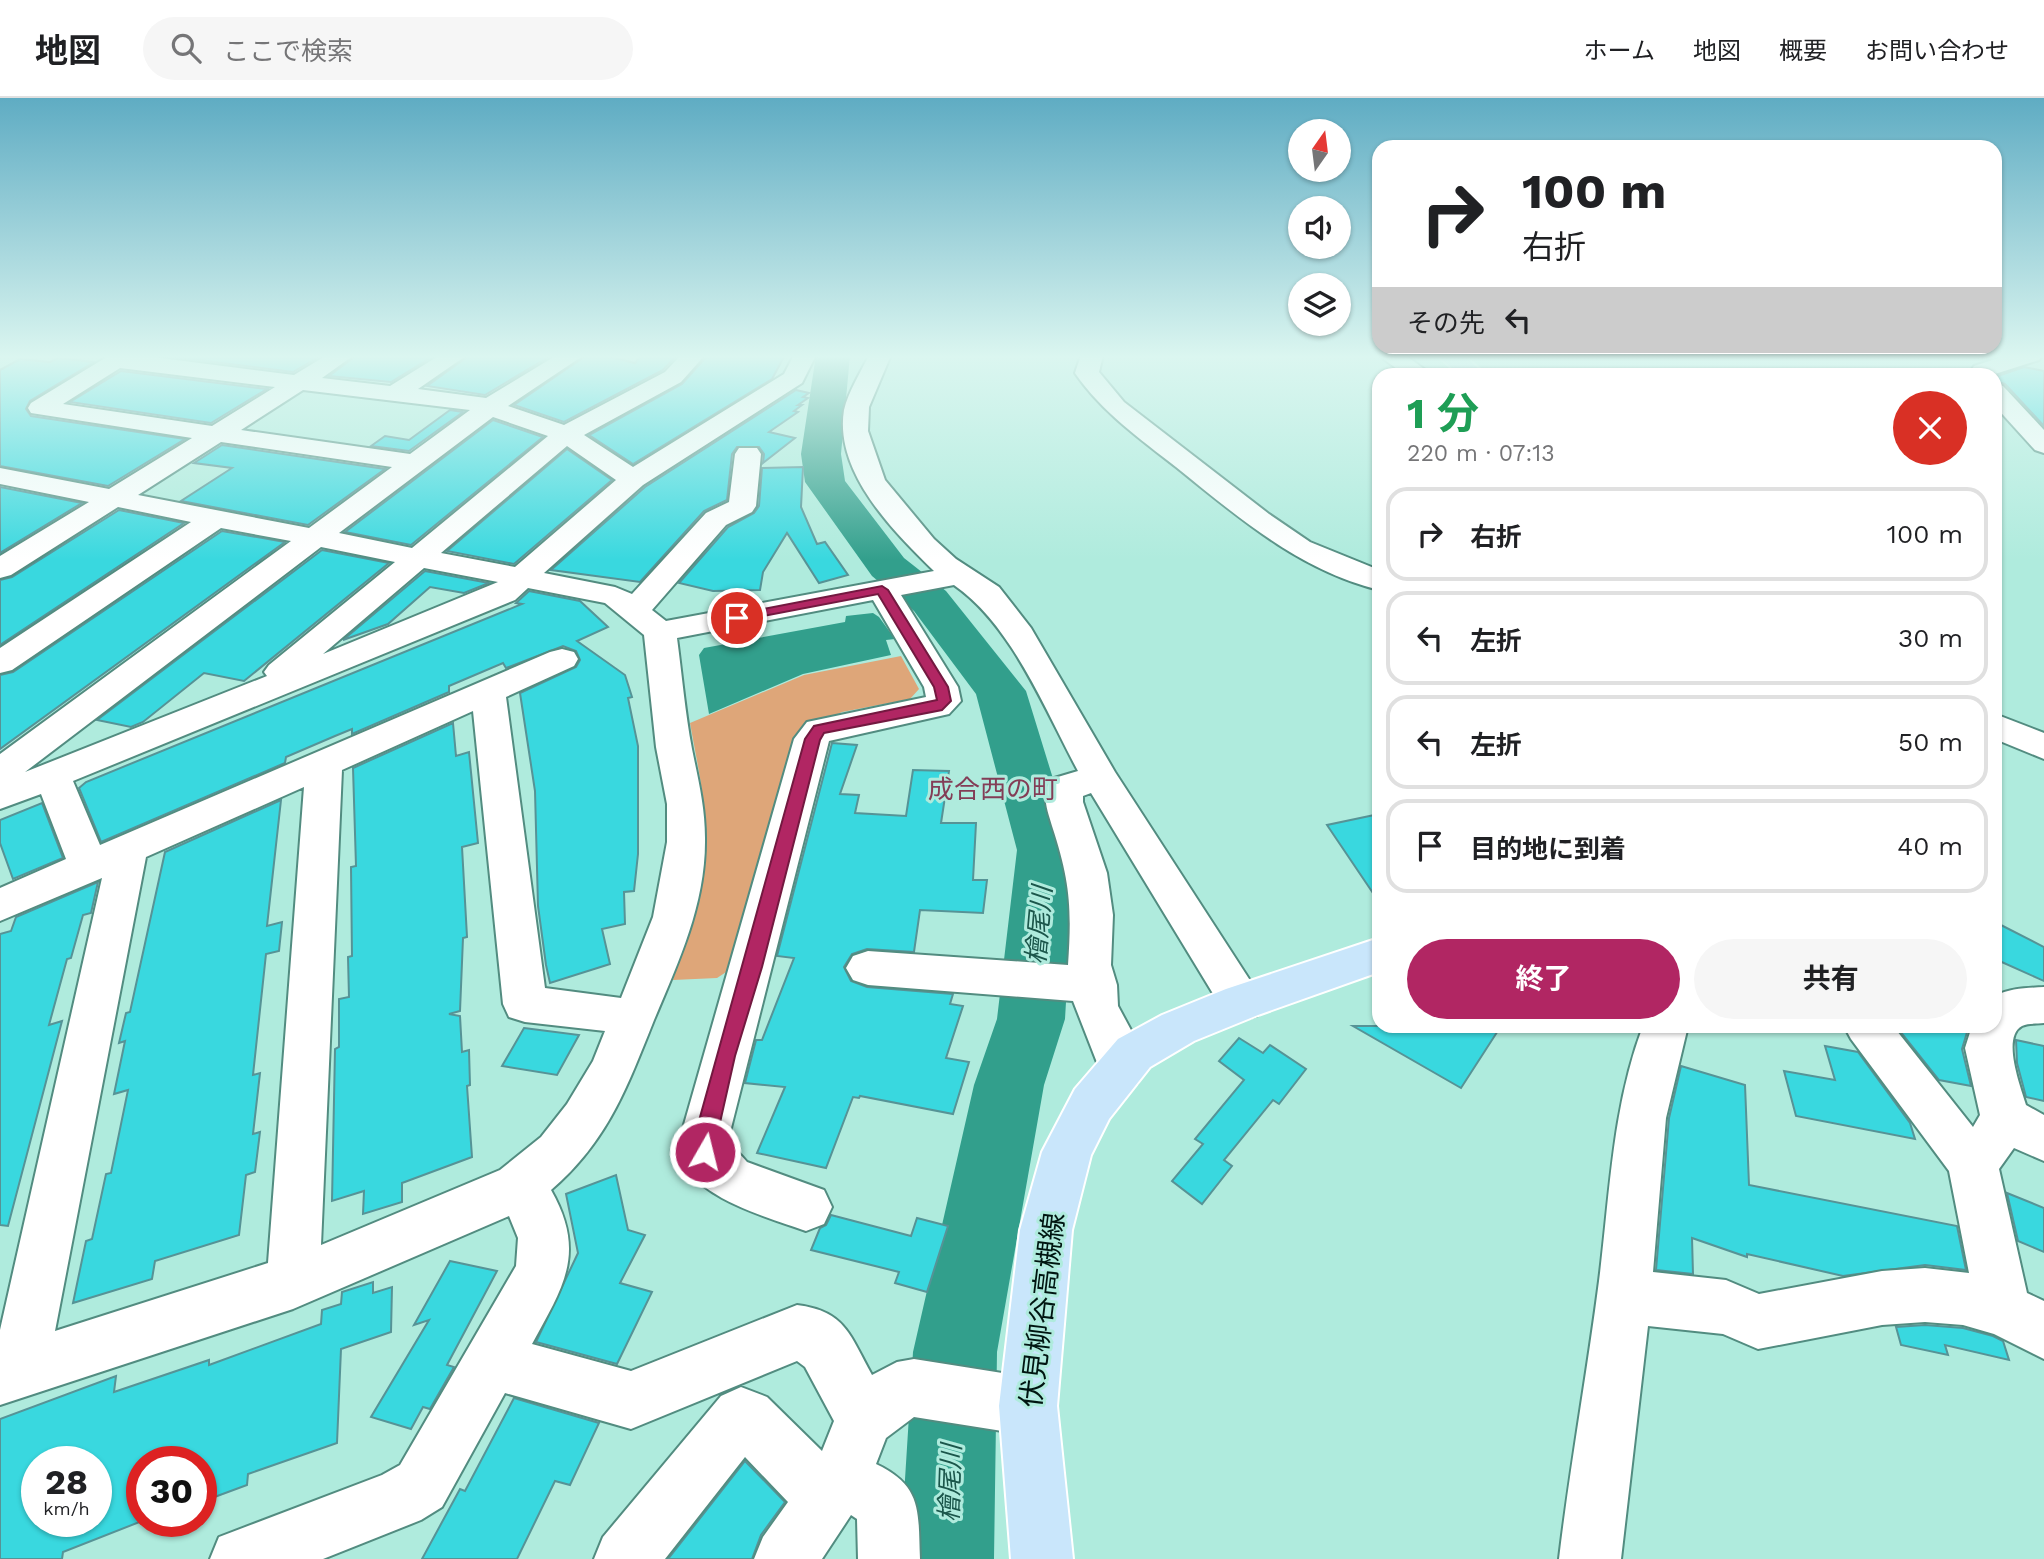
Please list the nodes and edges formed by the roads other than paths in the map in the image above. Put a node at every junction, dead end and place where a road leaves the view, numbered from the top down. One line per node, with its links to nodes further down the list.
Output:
1 (148, 423): 10 (street)
2 (234, 423): 10 (street)
3 (469, 423): 14 (street)
4 (534, 423): 11 (street)
5 (588, 423): 11 (street)
6 (722, 423): 16 (street)
7 (856, 423): 23 (street)
8 (1136, 423): 24 (street)
9 (2024, 423): 12 (street)
10 (218, 433): 14 (street); 18 (street)
11 (566, 435): 16 (street); 21 (street)
12 (2044, 445)
13 (748, 454): 27 (street)
14 (416, 463): 20 (street)
15 (13, 478): 17 (street); 18 (street)
16 (633, 479): 25 (street)
17 (0, 495)
18 (116, 498): 19 (street); 22 (street)
19 (216, 518): 20 (street); 29 (street)
20 (316, 537): 21 (street); 35 (street)
21 (416, 557): 25 (street); 31 (street)
22 (0, 569)
23 (951, 576): 26 (street); 37 (street)
24 (1372, 577)
25 (525, 578): 27 (street); 31 (street)
26 (884, 589): 27 (street); 55 (street)
27 (647, 622): 47 (street)
28 (562, 659): 30 (street)
29 (0, 663)
30 (488, 692): 34 (street); 47 (street)
31 (256, 693): 36 (street)
32 (2002, 728): 33 (street)
33 (2044, 747)
34 (324, 765): 39 (street); 56 (street)
35 (0, 772)
36 (52, 775): 38 (street); 39 (street)
37 (1100, 778): 43 (street); 44 (street)
38 (0, 796)
39 (108, 858): 40 (street); 60 (street)
40 (0, 905)
41 (1372, 957): 44 (main road, 伏見柳谷高槻線)
42 (868, 968): 43 (street)
43 (1079, 984): 51 (street)
44 (1241, 1002): 51 (main road, 伏見柳谷高槻線)
45 (2044, 1005): 46 (street)
46 (2002, 1017)
47 (632, 1020): 54 (street)
48 (1662, 1033): 57 (street)
49 (1872, 1033): 53 (street)
50 (1992, 1033): 52 (street)
51 (1121, 1069): 61 (main road, 伏見柳谷高槻線)
52 (2024, 1129): 53 (street)
53 (1972, 1161): 58 (street)
54 (518, 1187): 56 (street); 59 (street)
55 (806, 1207)
56 (292, 1282): 60 (street)
57 (1624, 1296): 58 (street); 69 (street)
58 (2024, 1320)
59 (494, 1362): 62 (street); 64 (street)
60 (10, 1374)
61 (1015, 1404): 62 (street); 68 (main road, 伏見柳谷高槻線)
62 (864, 1418): 63 (street)
63 (833, 1489): 65 (street); 66 (street); 67 (street)
64 (242, 1559)
65 (625, 1559)
66 (785, 1559)
67 (889, 1559)
68 (1042, 1559)
69 (1590, 1559)

